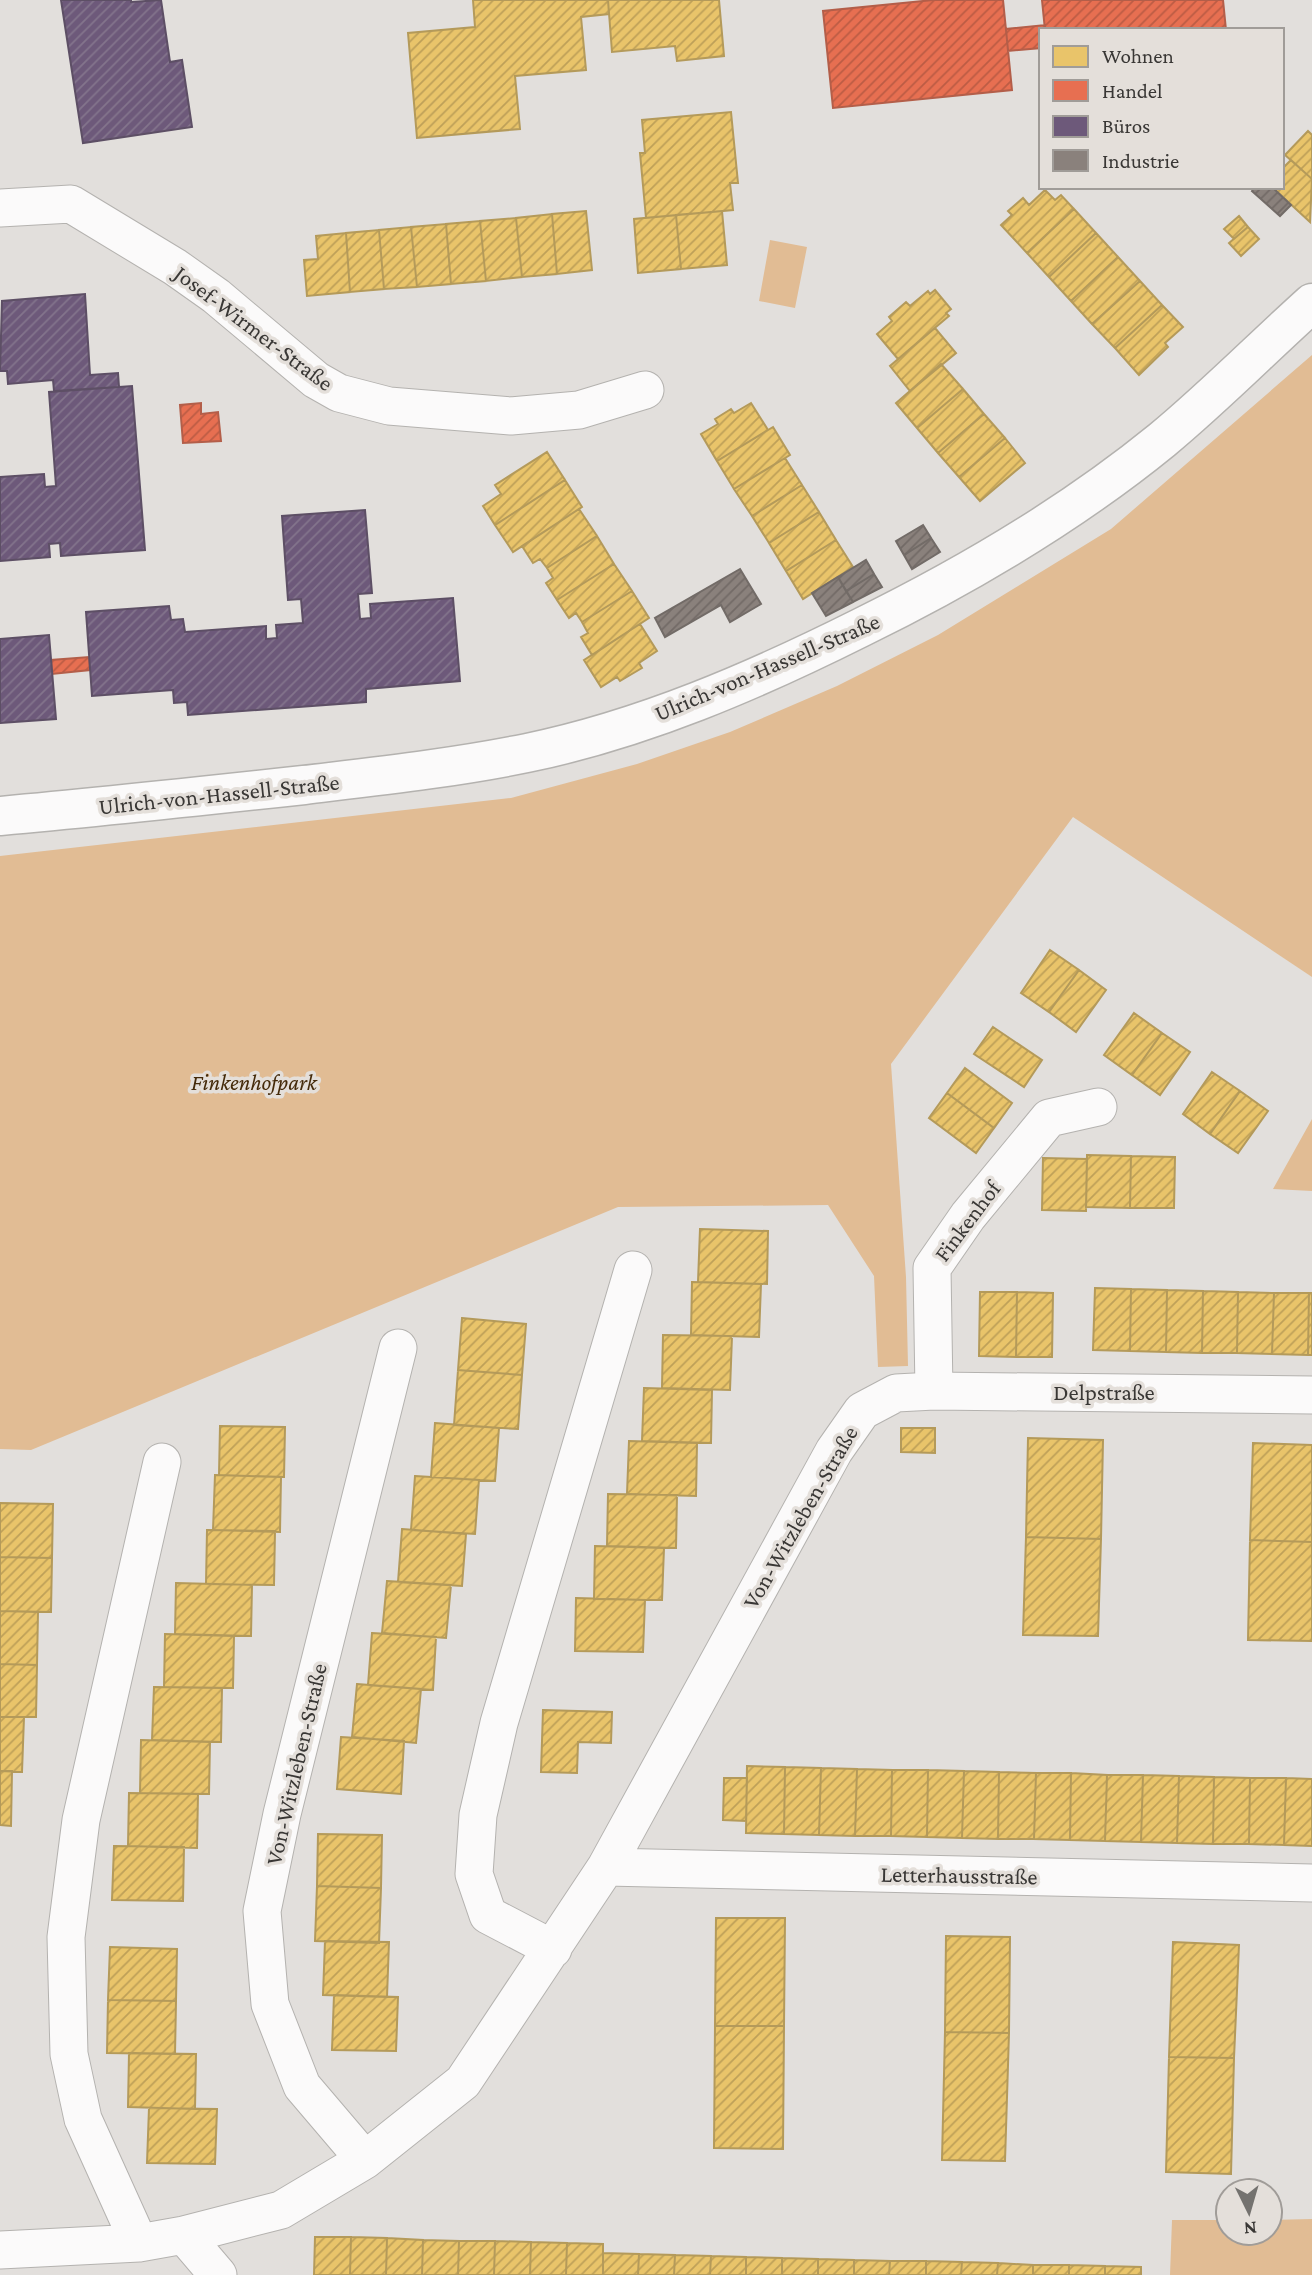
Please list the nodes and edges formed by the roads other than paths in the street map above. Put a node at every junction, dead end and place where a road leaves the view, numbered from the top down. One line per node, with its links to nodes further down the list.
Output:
1 (0, 208): 3 (street, Josef-Wirmer-Straße)
2 (1312, 303): 4 (street, Ulrich-von-Hassell-Straße)
3 (645, 390)
4 (0, 816)
5 (1098, 1107): 8 (street, Finkenhof)
6 (633, 1270): 14 (street)
7 (398, 1348): 15 (street, Von-Witzleben-Straße)
8 (934, 1391): 9 (street, Delpstraße); 10 (street, Delpstraße)
9 (896, 1393): 12 (street, Von-Witzleben-Straße)
10 (1312, 1395)
11 (162, 1462): 17 (street)
12 (606, 1867): 13 (street, Letterhausstraße); 14 (street, Von-Witzleben-Straße)
13 (1312, 1883)
14 (553, 1949): 15 (street, Von-Witzleben-Straße)
15 (365, 2160): 16 (street, Von-Witzleben-Straße)
16 (184, 2235): 17 (street, Von-Witzleben-Straße); 19 (street)
17 (139, 2243): 18 (street, Von-Witzleben-Straße)
18 (0, 2250)
19 (219, 2275)

